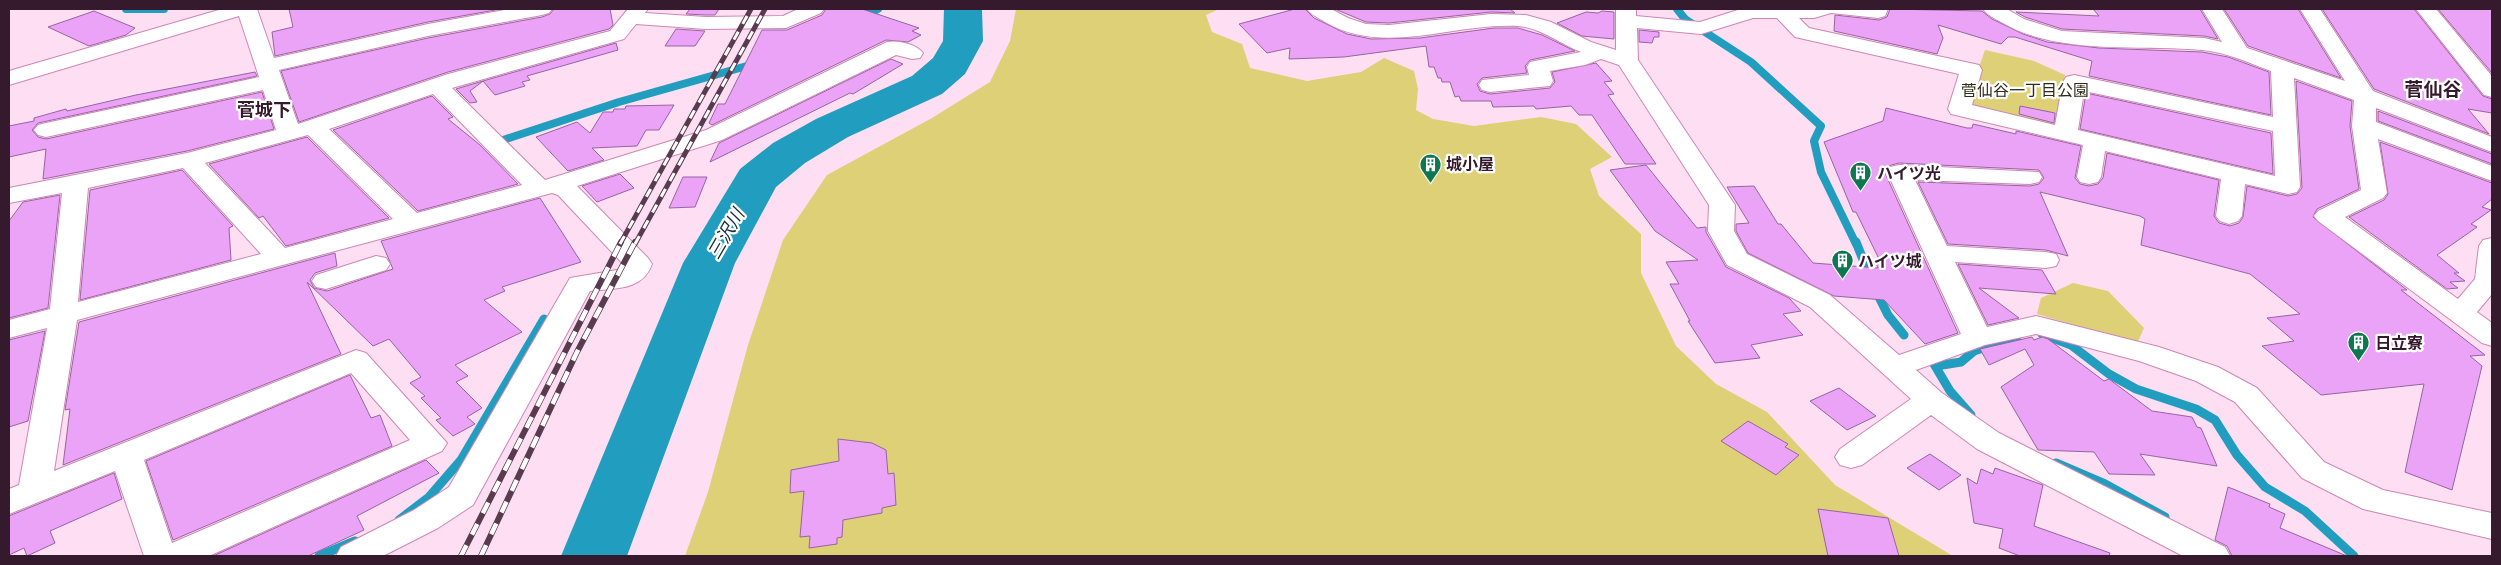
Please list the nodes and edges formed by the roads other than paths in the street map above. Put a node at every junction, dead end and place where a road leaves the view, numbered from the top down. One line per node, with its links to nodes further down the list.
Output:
1 (243, 9): 23 (street)
2 (247, 9): 22 (street)
3 (542, 9): 22 (street)
4 (814, 9): 14 (street)
5 (1318, 9): 17 (street)
6 (1824, 9): 15 (street)
7 (1838, 9): 8 (street)
8 (1878, 9)
9 (1993, 9): 18 (street)
10 (2212, 9): 18 (street)
11 (2310, 9): 27 (street)
12 (2426, 9): 26 (street)
13 (1752, 11): 15 (street); 16 (street)
14 (635, 13): 25 (street)
15 (1783, 13): 33 (street)
16 (1627, 15): 20 (street)
17 (1598, 52): 20 (street); 24 (street)
18 (2239, 52): 21 (street)
19 (912, 53): 42 (street)
20 (1627, 60): 57 (street)
21 (2282, 66): 27 (street); 28 (street)
22 (270, 74): 31 (street); 32 (street)
23 (9, 78)
24 (1490, 85)
25 (437, 86): 30 (street); 42 (street)
26 (2492, 90)
27 (2364, 96): 29 (street); 35 (street)
28 (2283, 126): 33 (street); 37 (street)
29 (2364, 126): 38 (street); 52 (street)
30 (313, 127): 32 (street); 45 (street)
31 (46, 130)
32 (289, 134): 36 (street)
33 (2065, 135): 34 (street)
34 (2095, 142): 37 (street); 40 (street)
35 (2492, 146)
36 (189, 160): 41 (street); 49 (street)
37 (2234, 174): 44 (street)
38 (2492, 174)
39 (2030, 177): 48 (street)
40 (2089, 177)
41 (76, 183): 43 (street); 53 (street)
42 (546, 187): 45 (street); 64 (street)
43 (12, 198)
44 (2229, 216)
45 (411, 222): 46 (street)
46 (366, 235): 49 (street); 51 (street)
47 (2492, 246): 52 (street)
48 (1936, 253): 50 (street); 56 (street)
49 (280, 258): 53 (street)
50 (2046, 260)
51 (326, 281)
52 (2460, 314): 55 (street)
53 (62, 316): 54 (street); 61 (street)
54 (9, 329)
55 (2492, 337)
56 (1978, 338): 57 (street); 62 (street)
57 (1895, 367): 58 (street)
58 (1931, 400): 60 (street); 65 (street)
59 (126, 454): 61 (street); 63 (street); 63 (street)
60 (1851, 458)
61 (22, 497)
62 (2492, 526)
63 (158, 553)
64 (354, 556)
65 (2213, 556)

